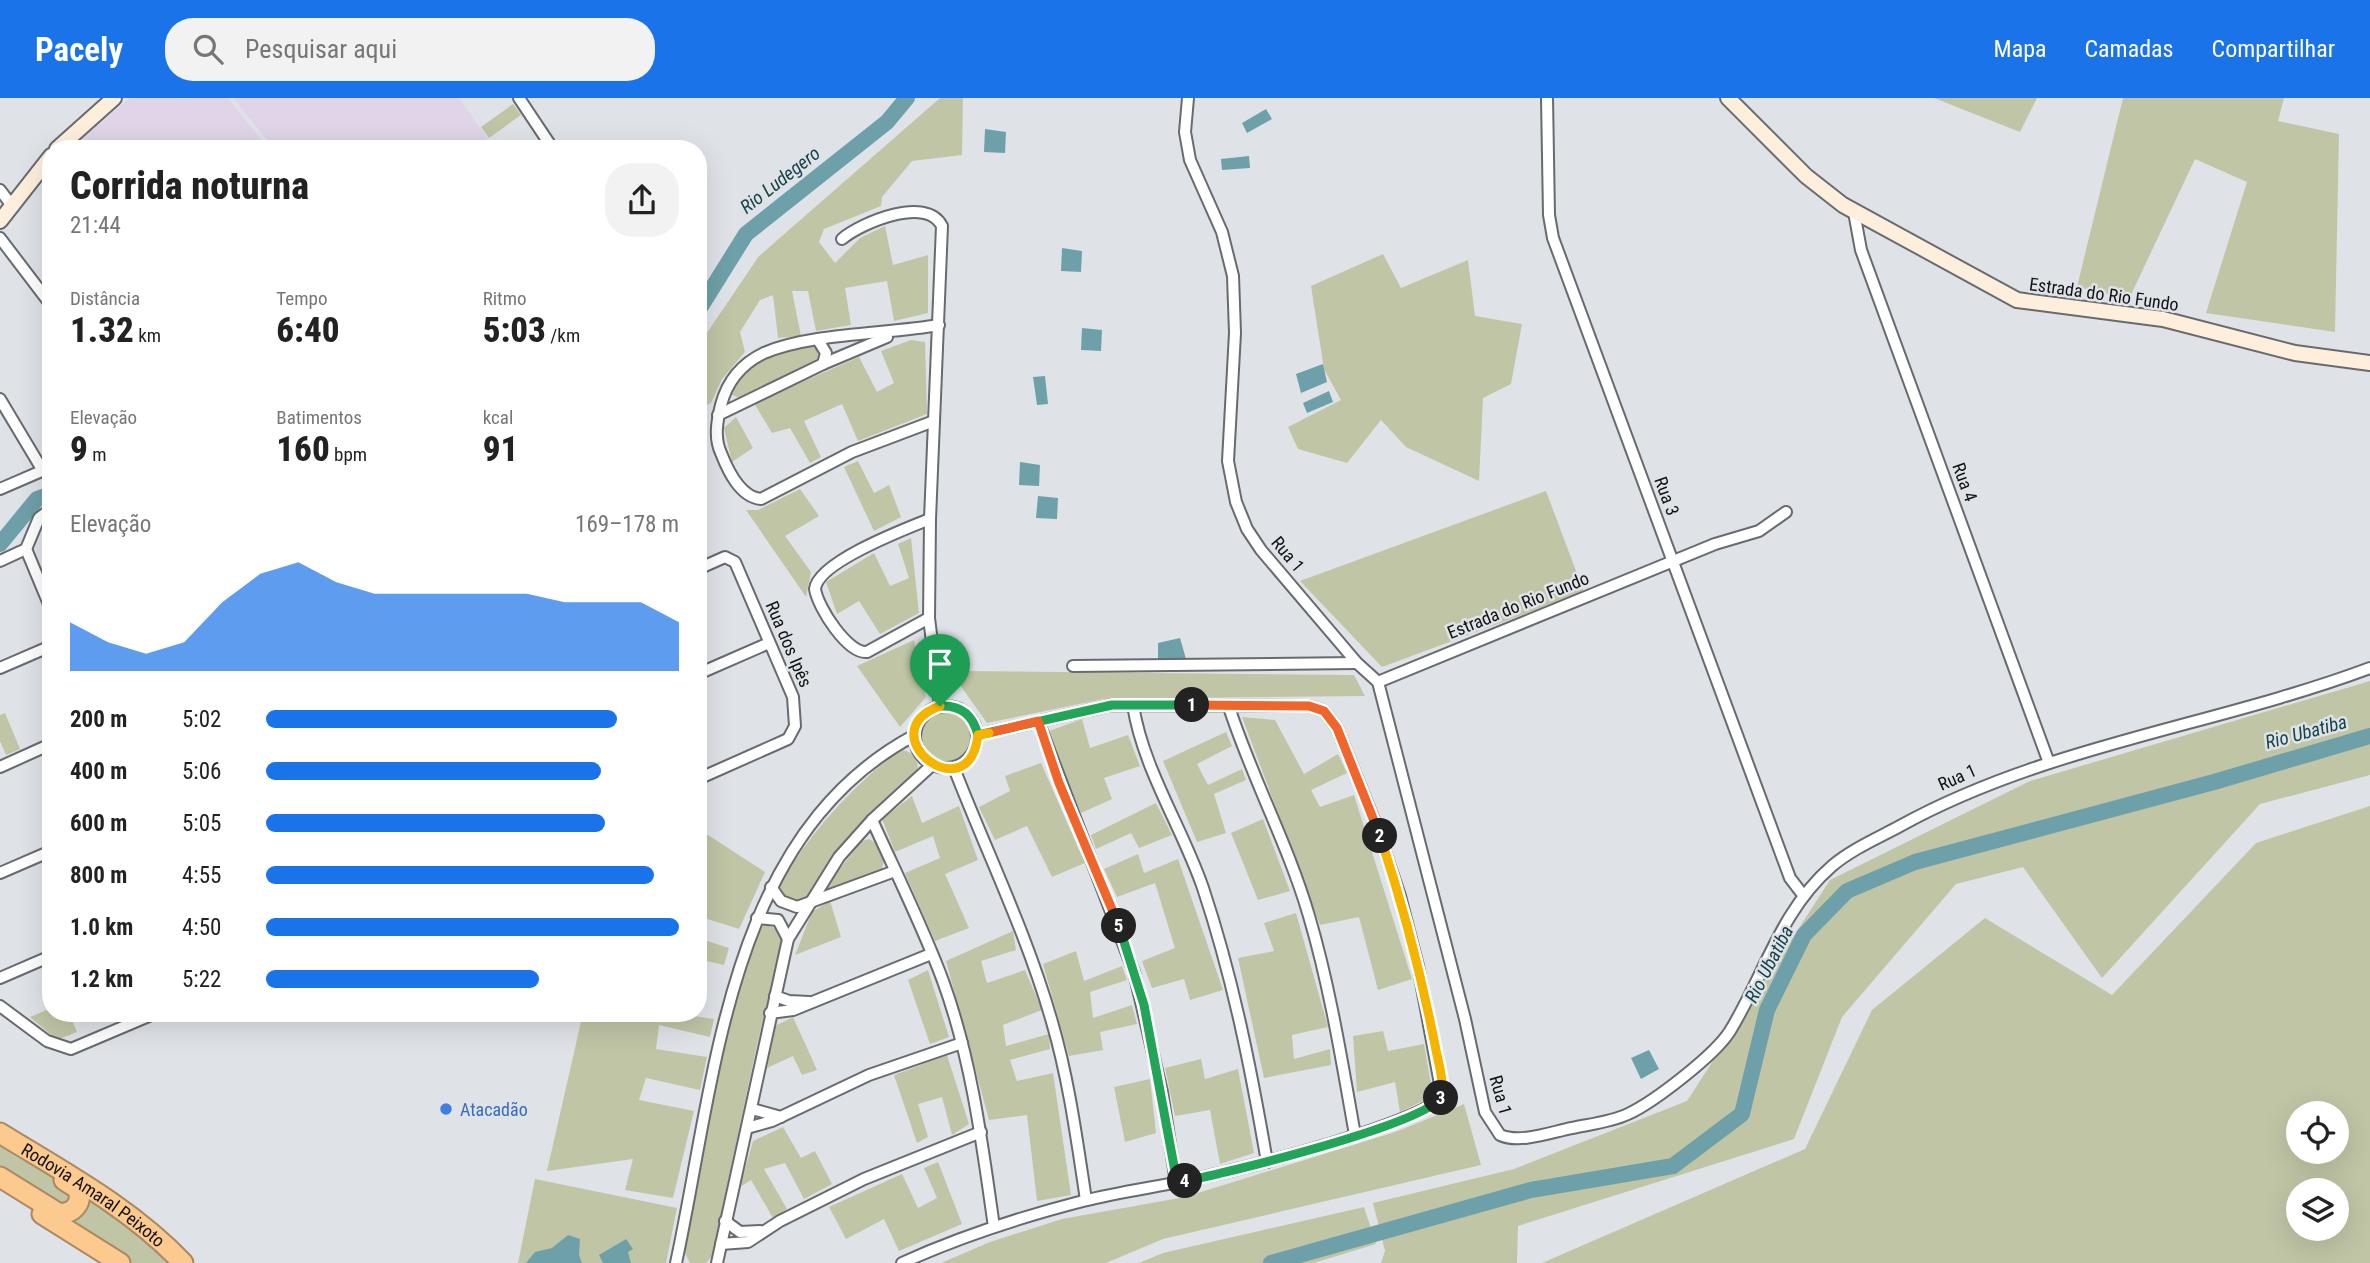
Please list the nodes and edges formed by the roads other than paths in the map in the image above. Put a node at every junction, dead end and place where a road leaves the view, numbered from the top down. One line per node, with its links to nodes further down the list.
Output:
1 (114, 98): 6 (street)
2 (519, 98): 7 (street)
3 (1188, 98): 40 (street, Rua 1)
4 (1547, 98): 34 (street, Rua 3)
5 (1728, 98): 11 (street, Estrada do Rio Fundo)
6 (67, 140)
7 (547, 140)
8 (42, 168): 10 (street)
9 (0, 190): 10 (street)
10 (13, 207): 12 (street)
11 (1854, 212): 20 (street, Estrada do Rio Fundo); 53 (street, Rua 4)
12 (0, 221)
13 (0, 238): 15 (street)
14 (842, 239): 16 (street)
15 (42, 293)
16 (939, 325): 17 (street); 25 (street)
17 (900, 332): 18 (street); 19 (street)
18 (818, 340): 19 (street); 21 (street)
19 (823, 363): 23 (street)
20 (2370, 363)
21 (725, 387): 23 (street); 24 (street)
22 (0, 399): 26 (street)
23 (739, 405): 24 (street)
24 (718, 415): 25 (street)
25 (934, 421): 31 (street)
26 (42, 462)
27 (42, 471): 28 (street)
28 (0, 489)
29 (1786, 512): 34 (street, Estrada do Rio Fundo)
30 (42, 518): 32 (street)
31 (930, 519): 37 (street); 37 (street)
32 (26, 548): 33 (street); 36 (street)
33 (0, 561)
34 (1672, 562): 45 (street, Estrada do Rio Fundo); 63 (street, Rua 3)
35 (707, 565): 38 (street, Rua dos Ipês)
36 (42, 587)
37 (929, 618): 47 (street)
38 (769, 643): 44 (street); 57 (street, Rua dos Ipês)
39 (42, 650): 42 (street)
40 (1357, 663): 41 (street); 45 (street, Rua 1)
41 (1073, 666)
42 (0, 668)
43 (2370, 668): 53 (street, Rua 1)
44 (707, 670)
45 (1378, 682): 63 (street, Rua 1)
46 (1133, 705): 48 (street); 49 (street); 83 (street)
47 (940, 706): 50 (street); 51 (street)
48 (1229, 707): 81 (street); 81 (street)
49 (1038, 721): 51 (street); 85 (street)
50 (915, 735): 54 (street); 62 (street)
51 (978, 735): 56 (street)
52 (42, 748): 55 (street)
53 (2049, 763): 63 (street, Rua 1)
54 (932, 765): 56 (street); 58 (street)
55 (0, 767)
56 (954, 768): 87 (street)
57 (707, 775)
58 (872, 820): 60 (street); 64 (street)
59 (42, 855): 61 (street)
60 (895, 871): 64 (street); 67 (street)
61 (0, 873)
62 (771, 887): 64 (street); 65 (street)
63 (1803, 895)
64 (809, 903): 66 (street)
65 (757, 918): 66 (street); 92 (street)
66 (788, 939): 70 (street)
67 (931, 954): 71 (street); 75 (street)
68 (42, 960): 69 (street)
69 (0, 978)
70 (775, 996): 71 (street); 73 (street)
71 (812, 1001): 73 (street)
72 (0, 1006): 74 (street)
73 (771, 1013): 76 (street)
74 (135, 1022)
75 (962, 1043): 77 (street); 79 (street)
76 (752, 1109): 77 (street); 78 (street)
77 (781, 1116): 78 (street)
78 (747, 1128): 88 (street)
79 (981, 1132): 89 (street); 90 (street)
80 (0, 1133): 94 (highway, Rodovia Amaral Peixoto)
81 (1355, 1135): 83 (street)
82 (0, 1139): 84 (highway)
83 (1267, 1162): 85 (street)
84 (0, 1177)
85 (1177, 1182): 87 (street)
86 (0, 1186): 93 (highway)
87 (1086, 1200): 89 (street)
88 (726, 1221): 90 (street); 91 (street)
89 (994, 1227): 96 (street)
90 (766, 1229): 91 (street)
91 (721, 1244): 95 (street)
92 (678, 1261)
93 (120, 1263)
94 (183, 1263)
95 (717, 1263)
96 (902, 1263)

